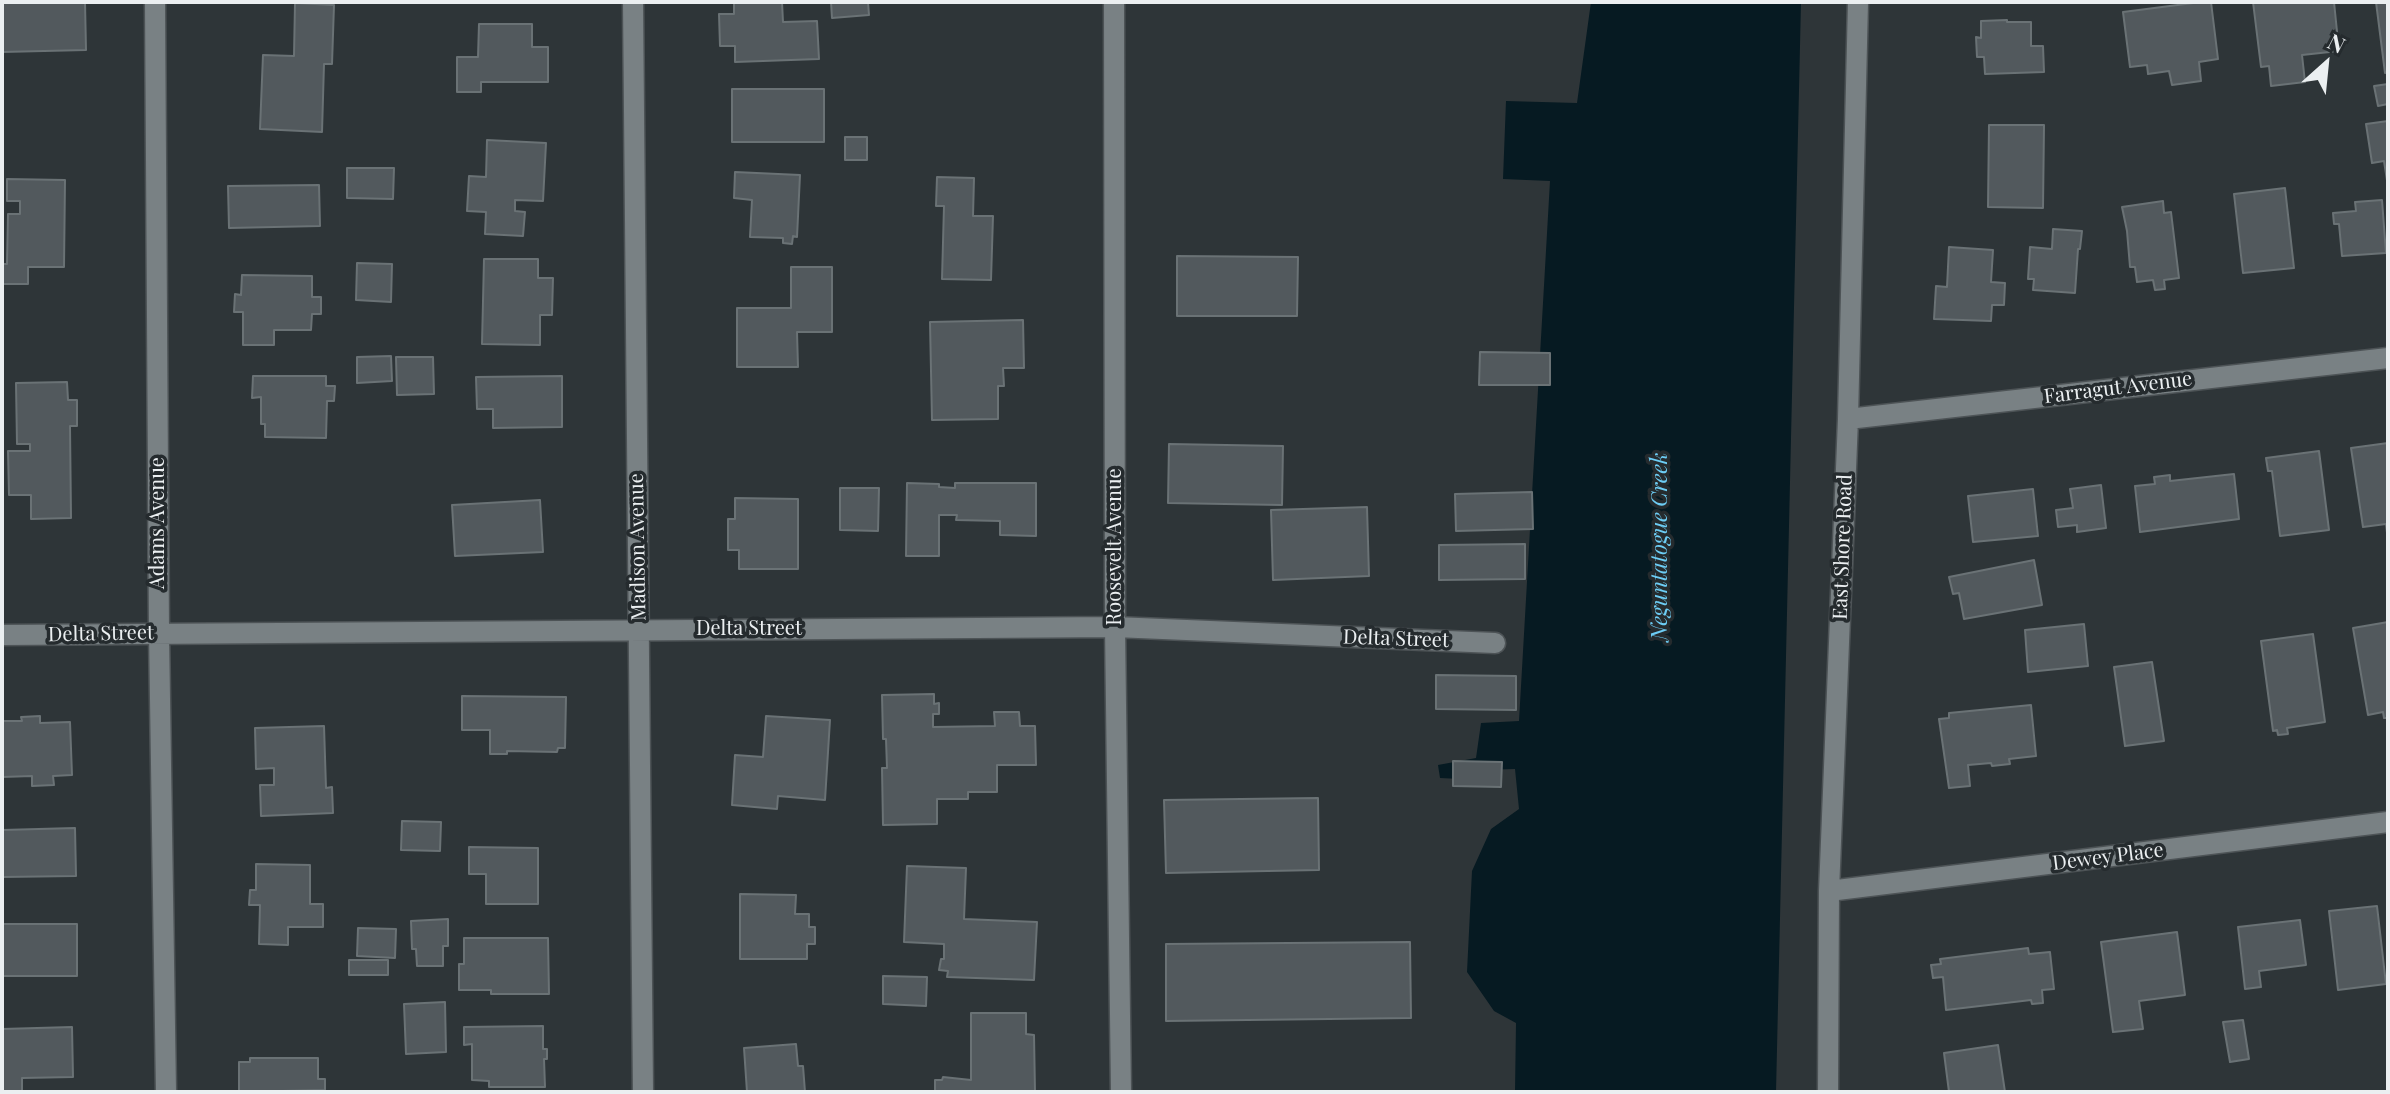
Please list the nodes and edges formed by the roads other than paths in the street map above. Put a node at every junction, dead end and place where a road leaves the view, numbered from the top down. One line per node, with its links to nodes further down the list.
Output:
1 (155, 2): 9 (street, Adams Avenue)
2 (633, 2): 8 (street, Madison Avenue)
3 (1114, 2): 7 (street, Roosevelt Avenue)
4 (1858, 2): 6 (street, East Shore Road)
5 (2388, 358): 6 (street, Farragut Avenue)
6 (1848, 419): 13 (street, East Shore Road)
7 (1115, 627): 8 (street, Delta Street); 11 (street, Delta Street); 16 (street, Roosevelt Avenue)
8 (639, 630): 9 (street, Delta Street); 15 (street, Madison Avenue)
9 (159, 633): 10 (street, Delta Street); 14 (street, Adams Avenue)
10 (2, 635)
11 (1495, 643)
12 (2388, 822): 13 (street, Dewey Place)
13 (1829, 891): 17 (street, East Shore Road)
14 (166, 1092)
15 (643, 1092)
16 (1121, 1092)
17 (1828, 1092)

